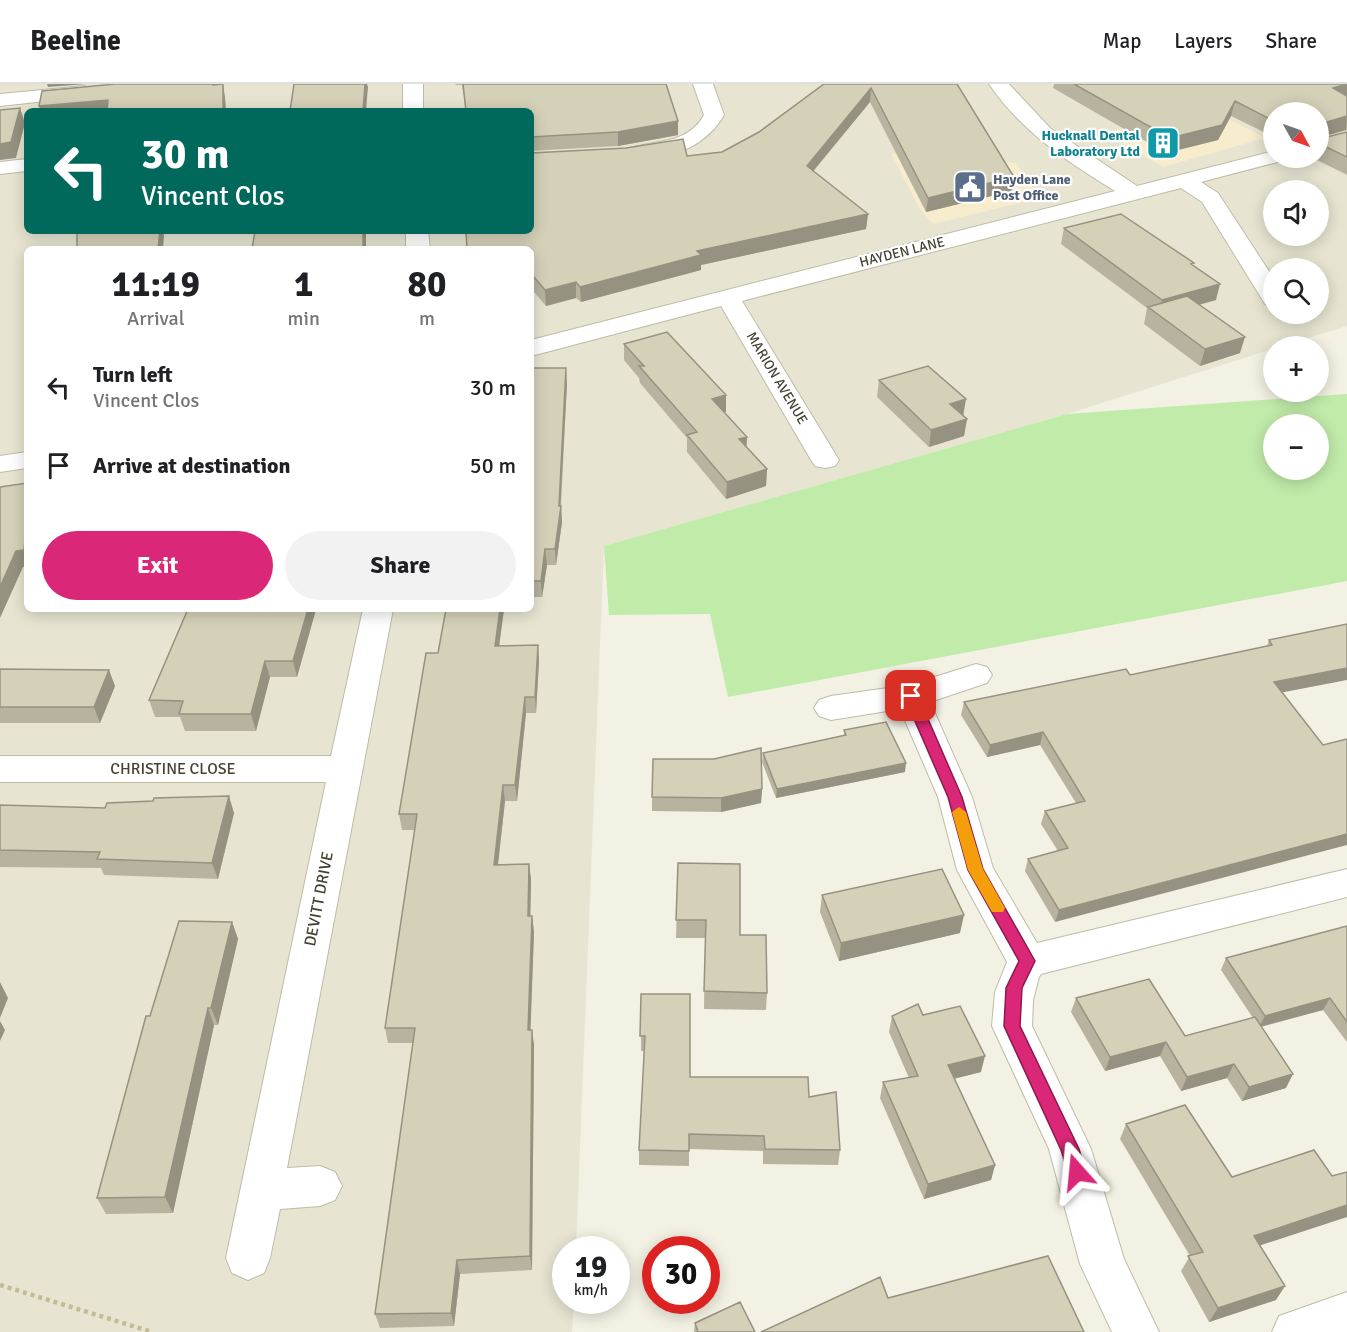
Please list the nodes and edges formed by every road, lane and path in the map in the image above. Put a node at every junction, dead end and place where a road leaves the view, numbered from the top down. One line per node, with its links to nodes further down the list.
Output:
1 (412, 84): 6 (street)
2 (703, 84): 7 (street)
3 (999, 84): 12 (street)
4 (101, 91): 5 (street)
5 (0, 99)
6 (413, 108)
7 (623, 152)
8 (1263, 160): 11 (street, HAYDEN LANE)
9 (24, 165): 10 (street)
10 (0, 168)
11 (1184, 180): 12 (street, HAYDEN LANE); 13 (street)
12 (1134, 193): 14 (street, HAYDEN LANE)
13 (1263, 283)
14 (728, 297): 15 (street, HAYDEN LANE); 17 (street, MARION AVENUE)
15 (534, 347)
16 (24, 460): 18 (street)
17 (825, 460)
18 (0, 464)
19 (377, 612): 24 (street, DEVITT DRIVE)
20 (976, 675): 21 (street)
21 (911, 696): 22 (street); 26 (street)
22 (831, 708)
23 (0, 769): 24 (street, CHRISTINE CLOSE)
24 (345, 769): 28 (street, DEVITT DRIVE)
25 (1347, 883): 26 (street)
26 (1027, 961): 33 (street)
27 (320, 1186): 28 (street)
28 (261, 1190): 29 (street, DEVITT DRIVE)
29 (248, 1258)
30 (0, 1285): 32 (path)
31 (1347, 1315): 34 (street)
32 (152, 1332)
33 (1136, 1332)
34 (1295, 1332)

